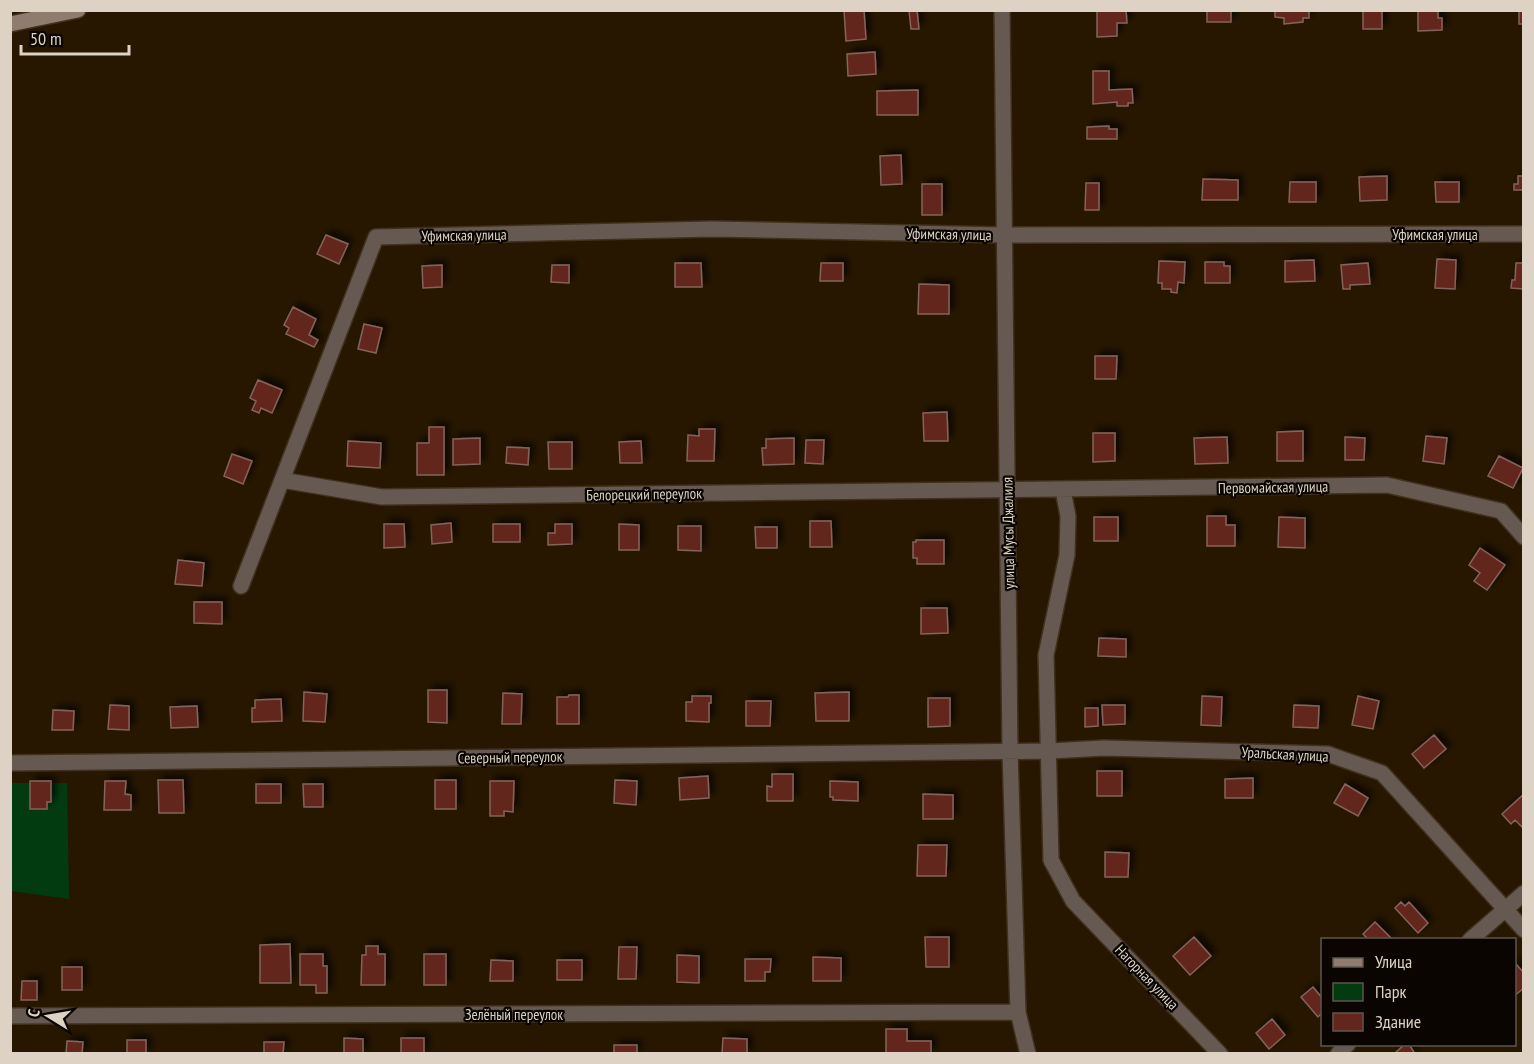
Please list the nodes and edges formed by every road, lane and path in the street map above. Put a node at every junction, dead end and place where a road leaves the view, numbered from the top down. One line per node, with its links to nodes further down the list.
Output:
1 (78, 10): 3 (main road)
2 (1002, 10): 5 (street, улица Мусы Джалиля)
3 (10, 24)
4 (1524, 234): 5 (street, Уфимская улица)
5 (1004, 235): 6 (street, Уфимская улица); 8 (street, улица Мусы Джалиля)
6 (282, 480): 8 (street, Белорецкий переулок); 10 (street)
7 (1063, 490): 8 (street, Первомайская улица); 9 (street, Первомайская улица); 12 (street, Нагорная улица)
8 (1008, 491): 11 (street, улица Мусы Джалиля)
9 (1524, 537)
10 (241, 586)
11 (1010, 751): 12 (street, Уральская улица); 13 (street, Северный переулок); 18 (street, улица Мусы Джалиля)
12 (1050, 752): 15 (street, Уральская улица); 21 (street, Нагорная улица)
13 (10, 763)
14 (1524, 893): 15 (street)
15 (1506, 908): 16 (street, Уральская улица); 17 (street)
16 (1524, 930)
17 (1471, 938)
18 (1018, 1012): 19 (street, Зелёный переулок); 20 (street, улица Мусы Джалиля)
19 (10, 1016)
20 (1028, 1053)
21 (1220, 1053)

